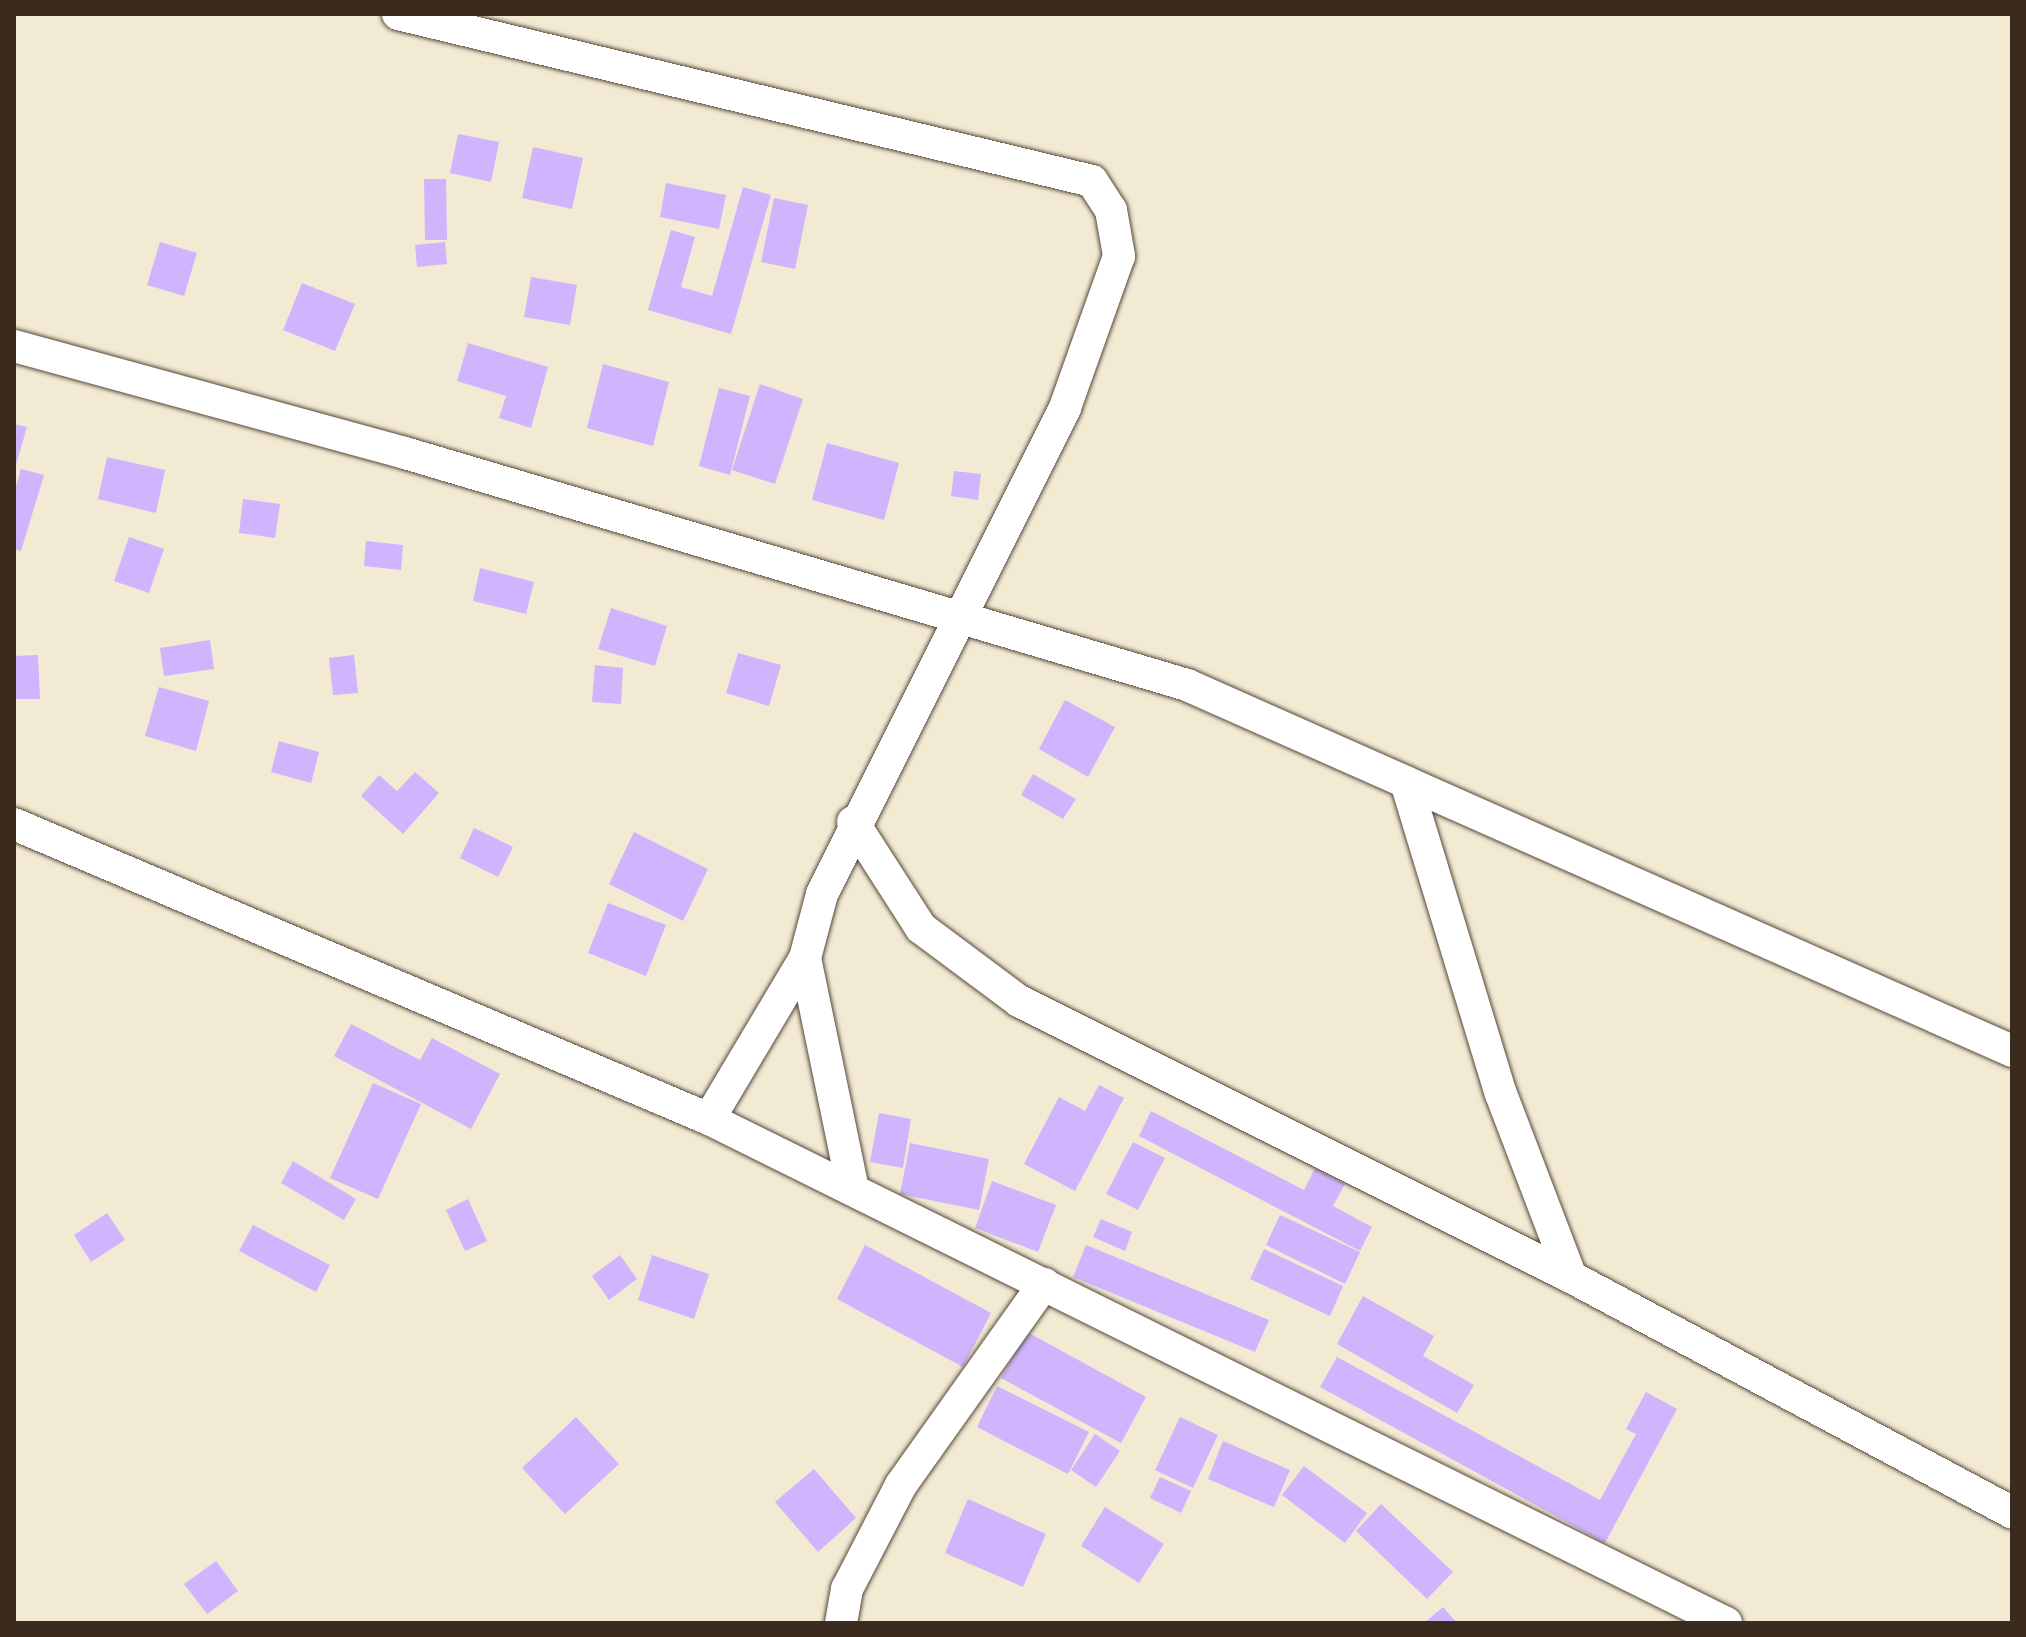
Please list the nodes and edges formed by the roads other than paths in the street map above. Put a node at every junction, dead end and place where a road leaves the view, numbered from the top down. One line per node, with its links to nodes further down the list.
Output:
1 (398, 14): 3 (street)
2 (14, 346): 3 (street)
3 (958, 617): 4 (street); 5 (street)
4 (1406, 782): 8 (street); 11 (street)
5 (853, 822): 7 (street); 11 (street)
6 (14, 824): 9 (street)
7 (805, 958): 9 (street); 10 (street)
8 (2012, 1051)
9 (709, 1119): 10 (street)
10 (853, 1189): 12 (street)
11 (1571, 1277): 13 (street)
12 (1044, 1284): 14 (street); 15 (street)
13 (2012, 1512)
14 (841, 1623)
15 (1726, 1623)

